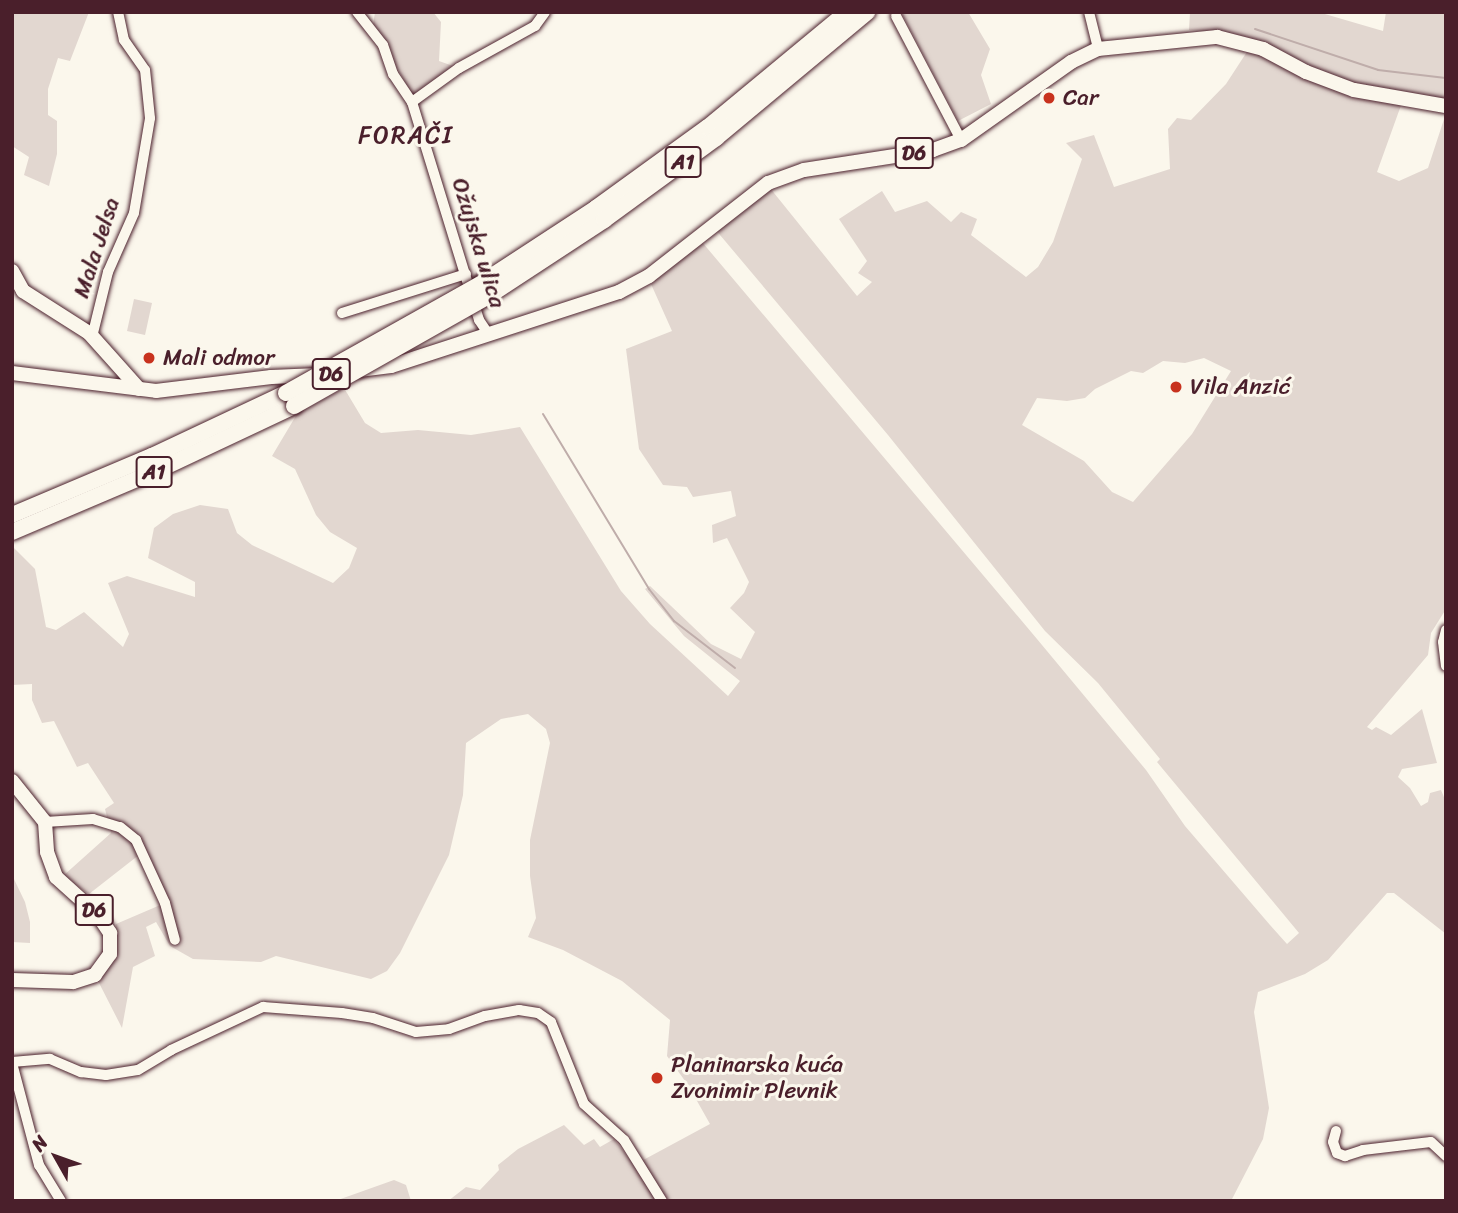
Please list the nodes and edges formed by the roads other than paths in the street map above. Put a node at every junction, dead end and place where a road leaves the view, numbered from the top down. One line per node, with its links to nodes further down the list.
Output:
1 (118, 12): 17 (street, Mala Jelsa)
2 (357, 12): 9 (street, Ožujska ulica)
3 (545, 12): 9 (street)
4 (847, 12): 14 (highway, A1)
5 (867, 12): 14 (highway, A1)
6 (1089, 12): 8 (street)
7 (896, 16): 11 (street)
8 (1098, 49): 10 (main road, D6); 11 (main road, D6)
9 (412, 103): 13 (street, Ožujska ulica)
10 (1446, 106)
11 (961, 139): 16 (main road, D6)
12 (12, 271): 17 (main road)
13 (466, 274): 15 (street); 16 (street, Ožujska ulica)
14 (484, 290): 20 (highway, A1, bridge)
15 (342, 313)
16 (489, 335): 19 (main road, D6)
17 (92, 337): 19 (main road)
18 (16, 371): 19 (main road, D6)
19 (139, 389)
20 (290, 400): 21 (highway, A1); 22 (highway, A1)
21 (12, 515)
22 (12, 532)
23 (1446, 630): 24 (street)
24 (1446, 666)
25 (12, 781): 26 (main road)
26 (45, 822): 27 (street); 28 (main road, D6)
27 (175, 940)
28 (12, 981)
29 (12, 1063): 32 (street); 33 (street)
30 (1336, 1131): 31 (street)
31 (1446, 1156)
32 (61, 1201)
33 (662, 1201)

